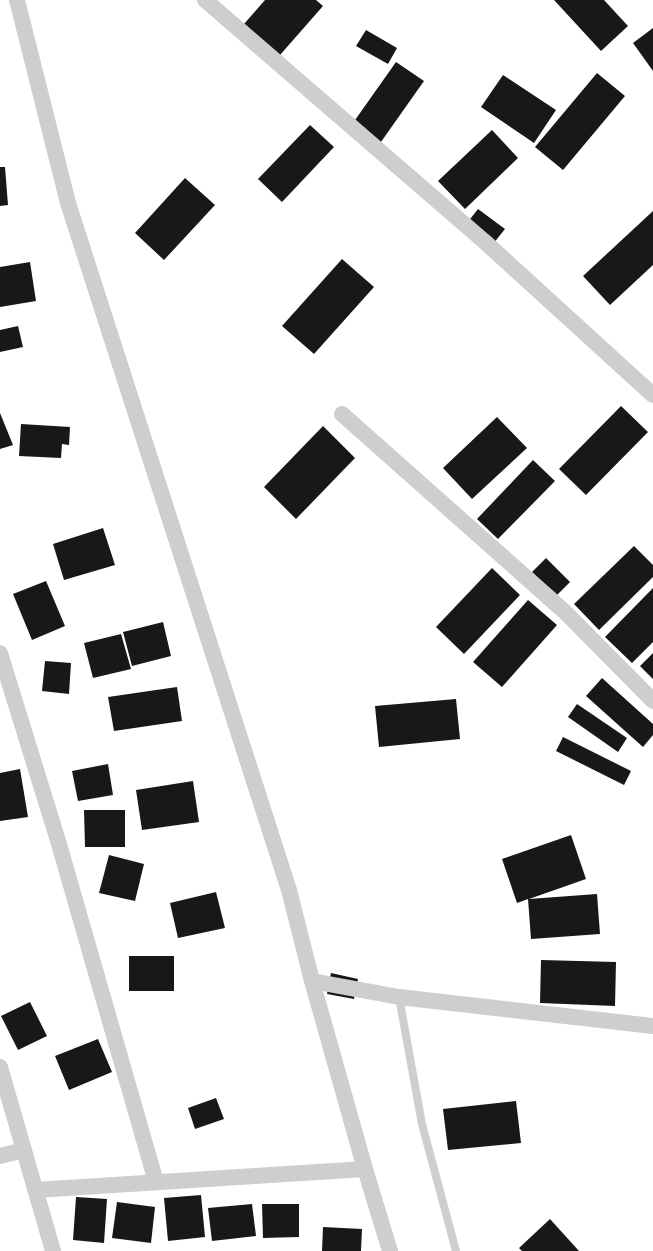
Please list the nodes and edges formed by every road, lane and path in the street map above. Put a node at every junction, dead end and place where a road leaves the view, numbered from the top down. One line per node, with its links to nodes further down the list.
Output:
1 (17, 0): 7 (street)
2 (205, 0): 3 (street)
3 (653, 395)
4 (342, 414): 6 (street)
5 (0, 653): 14 (street)
6 (653, 701)
7 (312, 981): 8 (street); 13 (street)
8 (399, 997): 9 (street); 18 (lane)
9 (653, 1026)
10 (0, 1067): 11 (street)
11 (24, 1150): 12 (street); 15 (street)
12 (0, 1156)
13 (365, 1169): 14 (street); 17 (street)
14 (156, 1182): 15 (street)
15 (35, 1190): 16 (street)
16 (53, 1251)
17 (390, 1251)
18 (456, 1251)

